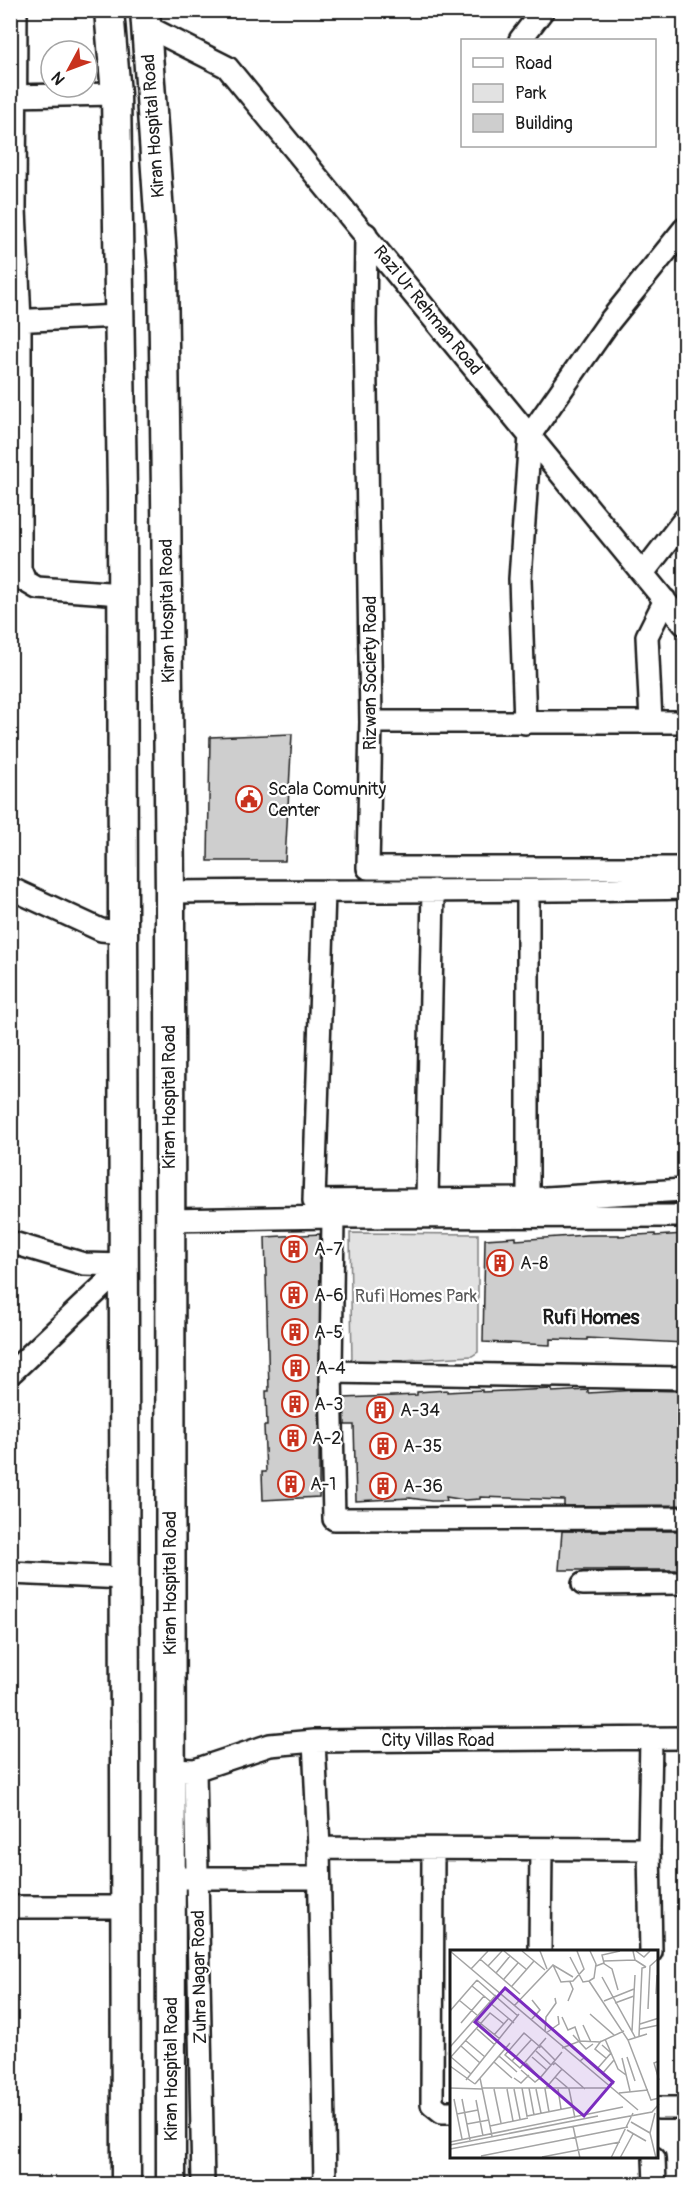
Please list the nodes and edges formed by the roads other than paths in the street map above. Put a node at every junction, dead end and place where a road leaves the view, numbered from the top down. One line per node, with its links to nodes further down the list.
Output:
1 (16, 10): 7 (street)
2 (109, 10): 6 (main road, Kiran Hospital Road)
3 (543, 10): 5 (street)
4 (146, 18): 10 (street, Razi Ur Rehman Road); 11 (main road, Kiran Hospital Road)
5 (521, 39)
6 (116, 94): 7 (street); 12 (main road, Kiran Hospital Road)
7 (13, 96): 8 (street)
8 (13, 209): 14 (street)
9 (684, 229): 15 (street)
10 (366, 234): 15 (street, Razi Ur Rehman Road); 21 (street, Rizwan Society Road)
11 (163, 272): 12 (main road); 29 (main road, Kiran Hospital Road)
12 (119, 273): 13 (main road, Kiran Hospital Road)
13 (120, 316): 14 (street); 18 (main road, Kiran Hospital Road)
14 (15, 321): 18 (street)
15 (530, 435): 17 (street, Razi Ur Rehman Road); 24 (street)
16 (684, 520): 17 (street)
17 (643, 573): 19 (street, Razi Ur Rehman Road)
18 (122, 594): 32 (main road, Kiran Hospital Road)
19 (665, 600): 20 (street, Razi Ur Rehman Road); 22 (street)
20 (684, 624)
21 (372, 722): 24 (street); 25 (street, Rizwan Society Road)
22 (651, 722): 23 (street); 24 (street)
23 (684, 722)
24 (525, 723)
25 (684, 868)
26 (10, 888): 32 (street)
27 (684, 888): 31 (street)
28 (433, 890): 30 (street); 31 (street); 35 (street)
29 (170, 892): 30 (street); 38 (main road, Kiran Hospital Road)
30 (324, 892): 35 (street)
31 (528, 892): 34 (street)
32 (124, 932): 40 (main road, Kiran Hospital Road)
33 (684, 1190): 34 (street)
34 (528, 1199): 35 (street)
35 (427, 1200)
36 (684, 1216): 37 (street)
37 (333, 1217): 38 (street); 41 (street)
38 (169, 1220): 52 (main road, Kiran Hospital Road)
39 (10, 1242): 40 (street)
40 (125, 1265): 42 (street); 46 (main road, Kiran Hospital Road)
41 (331, 1372): 43 (street); 44 (street)
42 (10, 1374)
43 (684, 1378)
44 (684, 1518)
45 (10, 1573): 46 (street)
46 (125, 1578): 60 (main road, Kiran Hospital Road)
47 (684, 1583): 48 (street)
48 (583, 1584)
49 (651, 1738): 50 (street, City Villas Road); 51 (street, City Villas Road); 56 (street)
50 (684, 1738)
51 (314, 1741): 52 (street, City Villas Road); 53 (street)
52 (183, 1770): 57 (main road, Kiran Hospital Road)
53 (319, 1848): 54 (street); 58 (street)
54 (433, 1849): 55 (street); 65 (street)
55 (541, 1849): 56 (street); 61 (street)
56 (649, 1850): 62 (street)
57 (184, 1878): 58 (street); 68 (main road, Kiran Hospital Road); 69 (street, Zuhra Nagar Road)
58 (319, 1878): 70 (street)
59 (10, 1906): 60 (street)
60 (126, 1907): 67 (main road, Kiran Hospital Road)
61 (540, 1950)
62 (651, 1950)
63 (659, 2108): 64 (street)
64 (684, 2108)
65 (450, 2112)
66 (654, 2159): 71 (street)
67 (126, 2184)
68 (171, 2184)
69 (202, 2184)
70 (325, 2184)
71 (655, 2184)

